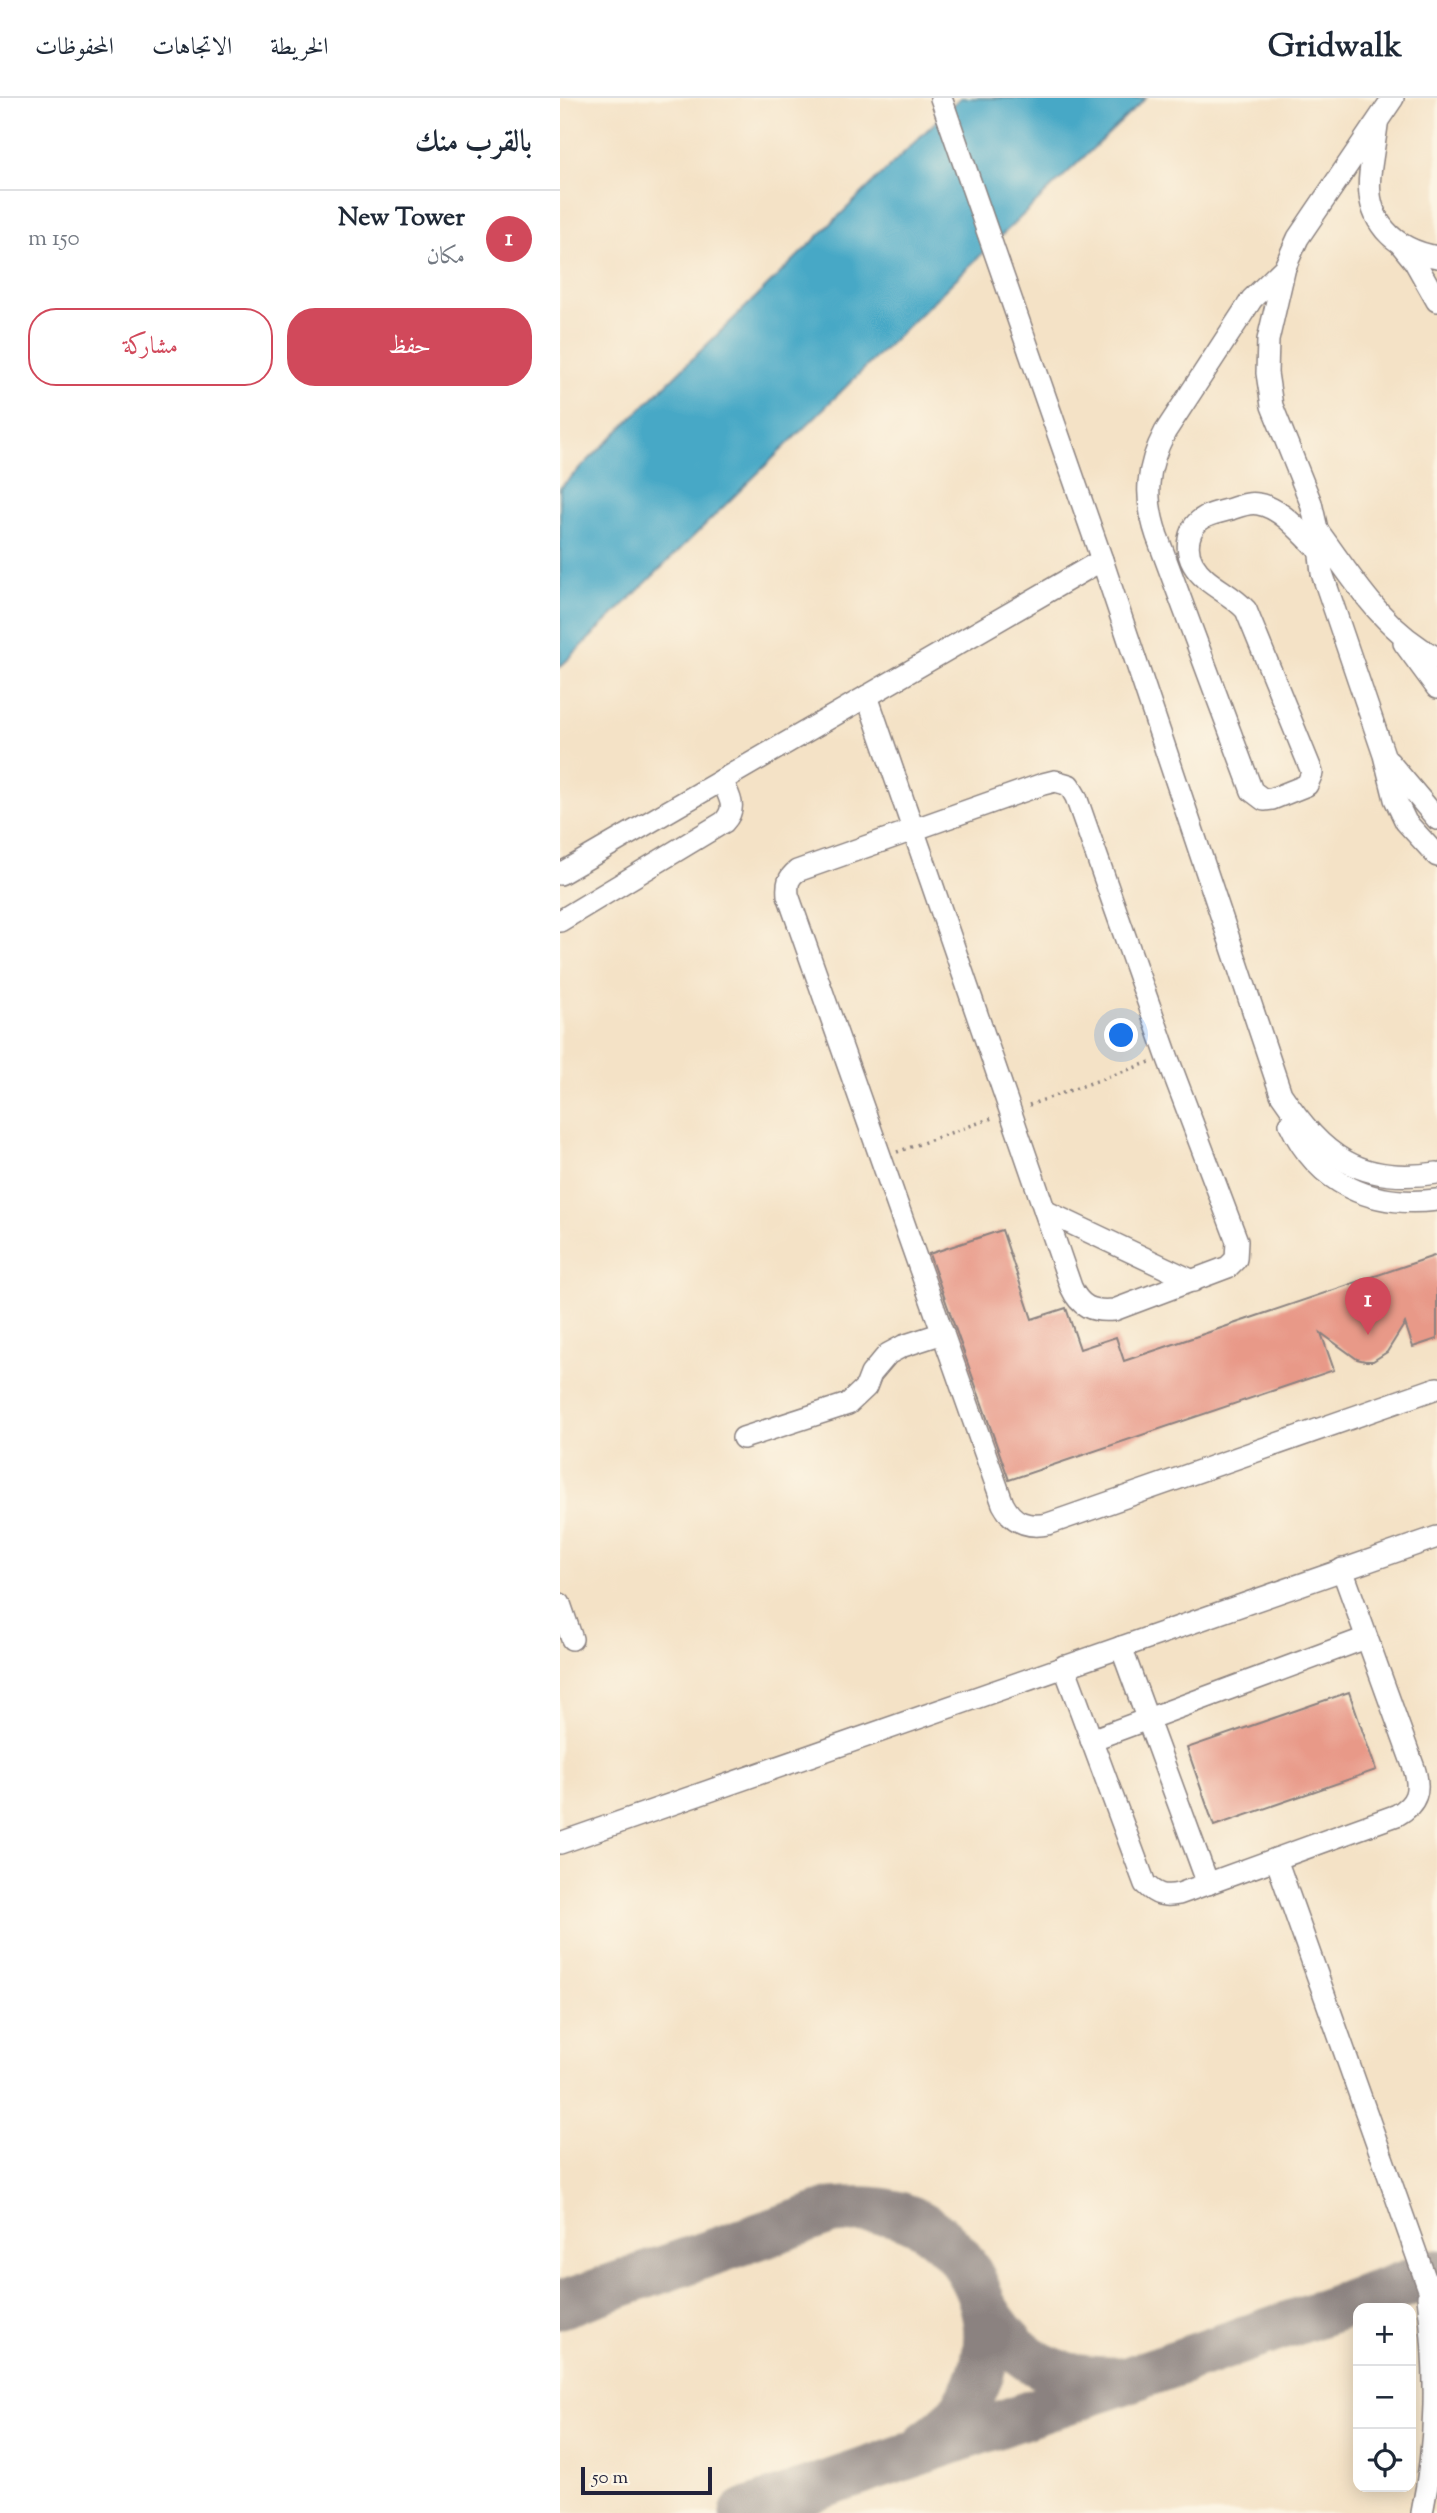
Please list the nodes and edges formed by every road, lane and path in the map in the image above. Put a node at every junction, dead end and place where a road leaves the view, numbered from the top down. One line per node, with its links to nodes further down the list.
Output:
1 (941, 98): 9 (street)
2 (1393, 98): 3 (street)
3 (1378, 119): 4 (street); 6 (street)
4 (1400, 245): 5 (street); 7 (street)
5 (1437, 257)
6 (1285, 267): 8 (street); 8 (street)
7 (1437, 301)
8 (1318, 539): 10 (street); 14 (street)
9 (1102, 560): 13 (street); 22 (street)
10 (1394, 630): 11 (street); 12 (street)
11 (1437, 658)
12 (1437, 688)
13 (867, 696): 15 (street); 17 (street)
14 (1386, 764): 16 (street); 18 (street); 19 (street)
15 (722, 780): 20 (street); 21 (street)
16 (1437, 819)
17 (914, 830): 25 (street); 26 (street); 27 (street)
18 (1437, 837)
19 (1437, 856)
20 (560, 874)
21 (560, 921)
22 (1281, 1094): 23 (street); 24 (street)
23 (1437, 1173)
24 (1437, 1200)
25 (1045, 1211): 26 (street); 26 (street)
26 (1193, 1281)
27 (943, 1333): 28 (street); 29 (street)
28 (1437, 1388)
29 (743, 1438)
30 (1437, 1537): 31 (street)
31 (1342, 1569): 33 (street); 35 (street)
32 (560, 1604): 34 (street)
33 (1366, 1638): 37 (street); 40 (street)
34 (572, 1639)
35 (1121, 1647): 36 (street); 37 (street)
36 (1065, 1666): 38 (street); 39 (street)
37 (1148, 1719): 38 (street); 41 (street)
38 (1091, 1740): 41 (street)
39 (560, 1843)
40 (1276, 1859): 41 (street); 42 (street)
41 (1208, 1884)
42 (1425, 2277): 43 (street); 44 (street); 45 (street)
43 (1437, 2300)
44 (1437, 2312)
45 (1422, 2513)

